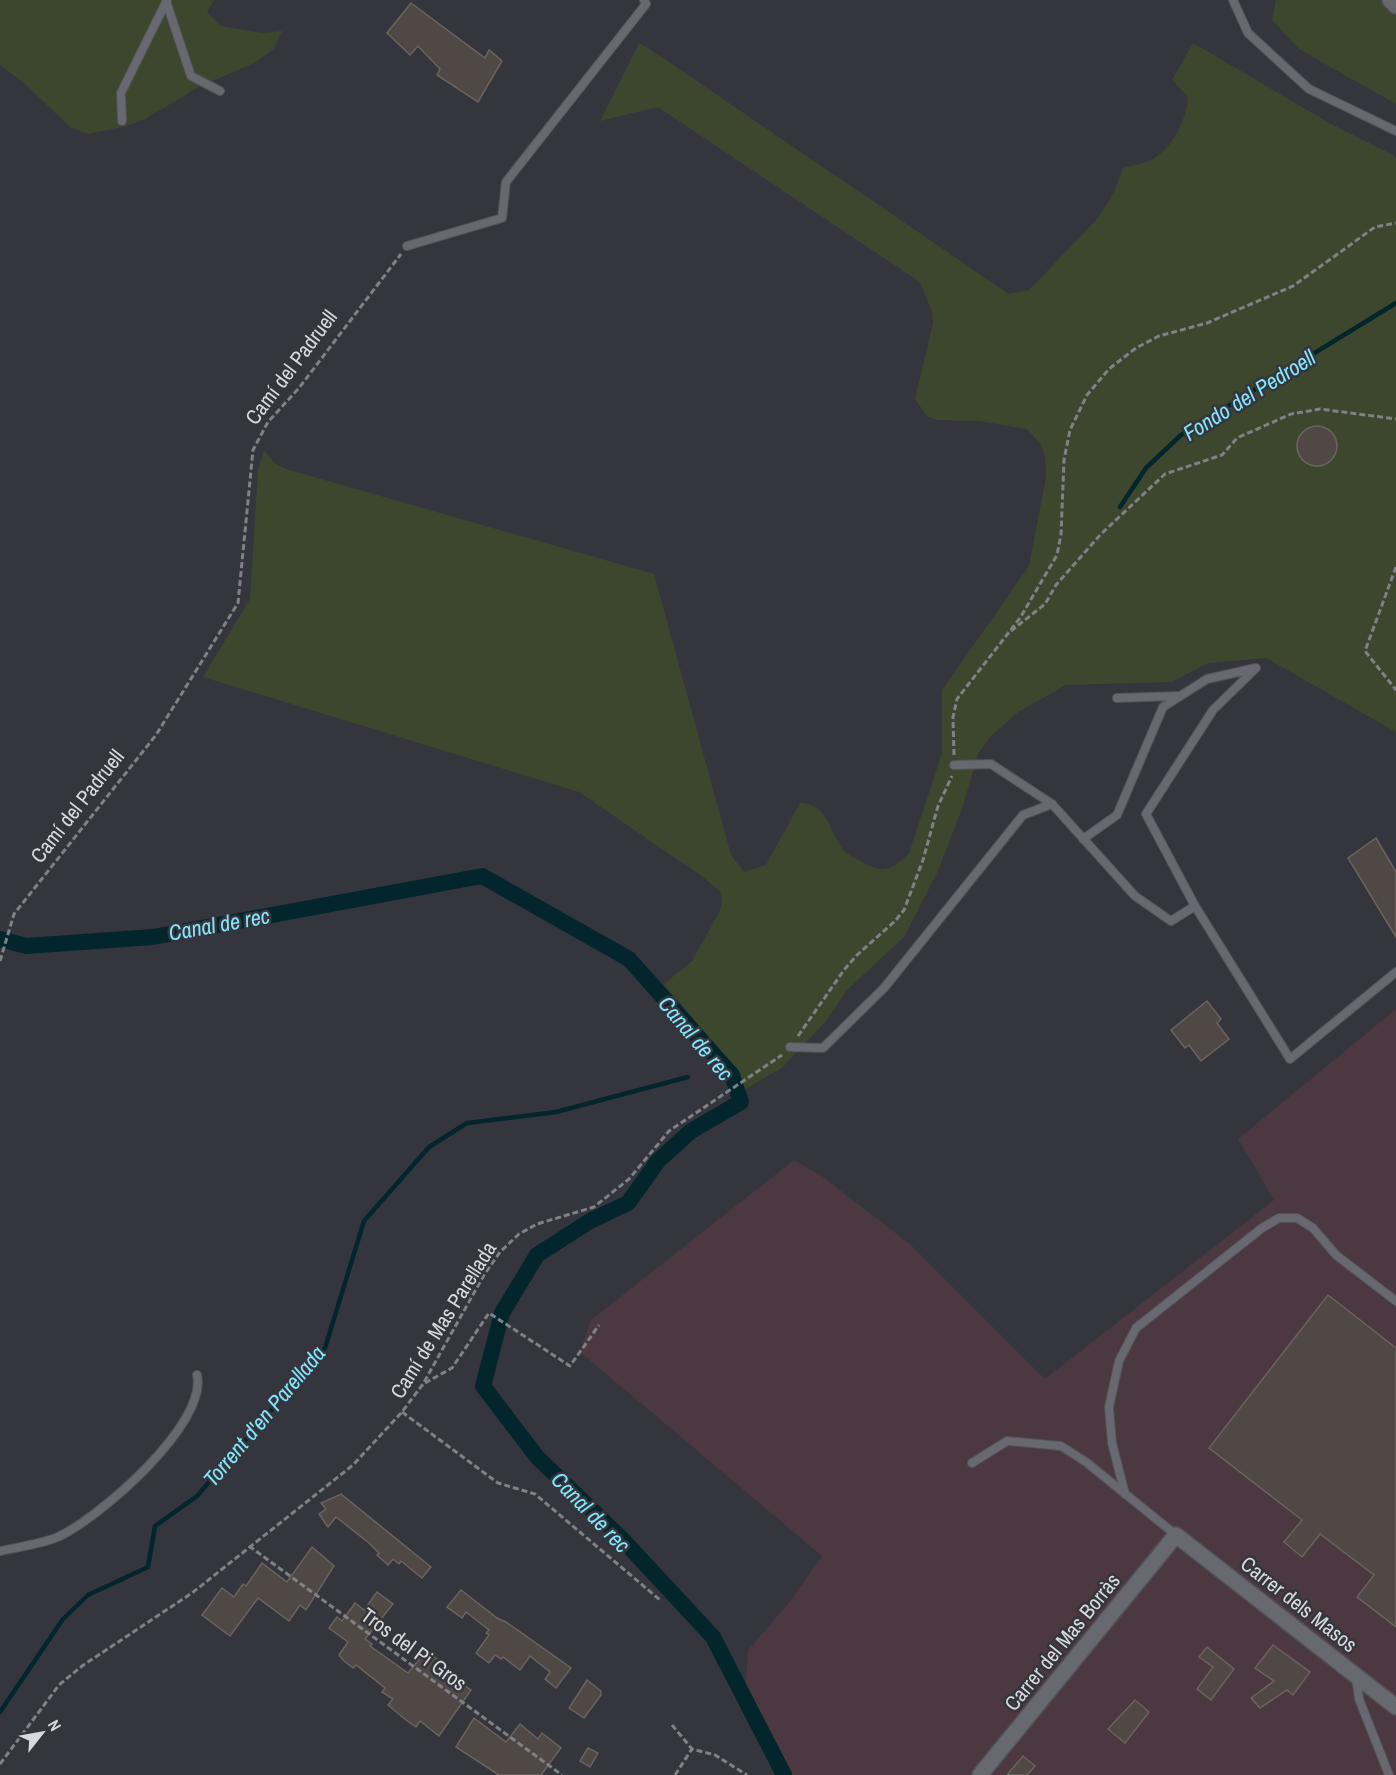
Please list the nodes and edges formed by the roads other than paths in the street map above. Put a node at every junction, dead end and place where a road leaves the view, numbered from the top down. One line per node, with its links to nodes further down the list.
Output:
1 (167, 0): 6 (lane); 7 (lane)
2 (644, 0): 9 (lane)
3 (1233, 0): 8 (lane)
4 (1390, 0): 5 (street)
5 (1396, 6)
6 (220, 91)
7 (122, 120)
8 (1396, 131)
9 (407, 246)
10 (1180, 696): 11 (lane); 14 (lane); 15 (lane)
11 (1116, 698)
12 (954, 765): 13 (lane)
13 (1052, 804): 14 (lane); 17 (lane)
14 (1083, 839): 15 (lane)
15 (1195, 906): 16 (lane)
16 (1396, 972)
17 (790, 1047)
18 (1396, 1301): 21 (lane)
19 (197, 1375): 23 (lane)
20 (972, 1463): 21 (lane)
21 (1125, 1494): 22 (lane)
22 (1176, 1535): 24 (street, Carrer dels Masos); 26 (street, Carrer del Mas Borràs)
23 (0, 1551)
24 (1355, 1675): 25 (street, Carrer dels Masos); 27 (lane)
25 (1396, 1707)
26 (980, 1775)
27 (1389, 1775)

